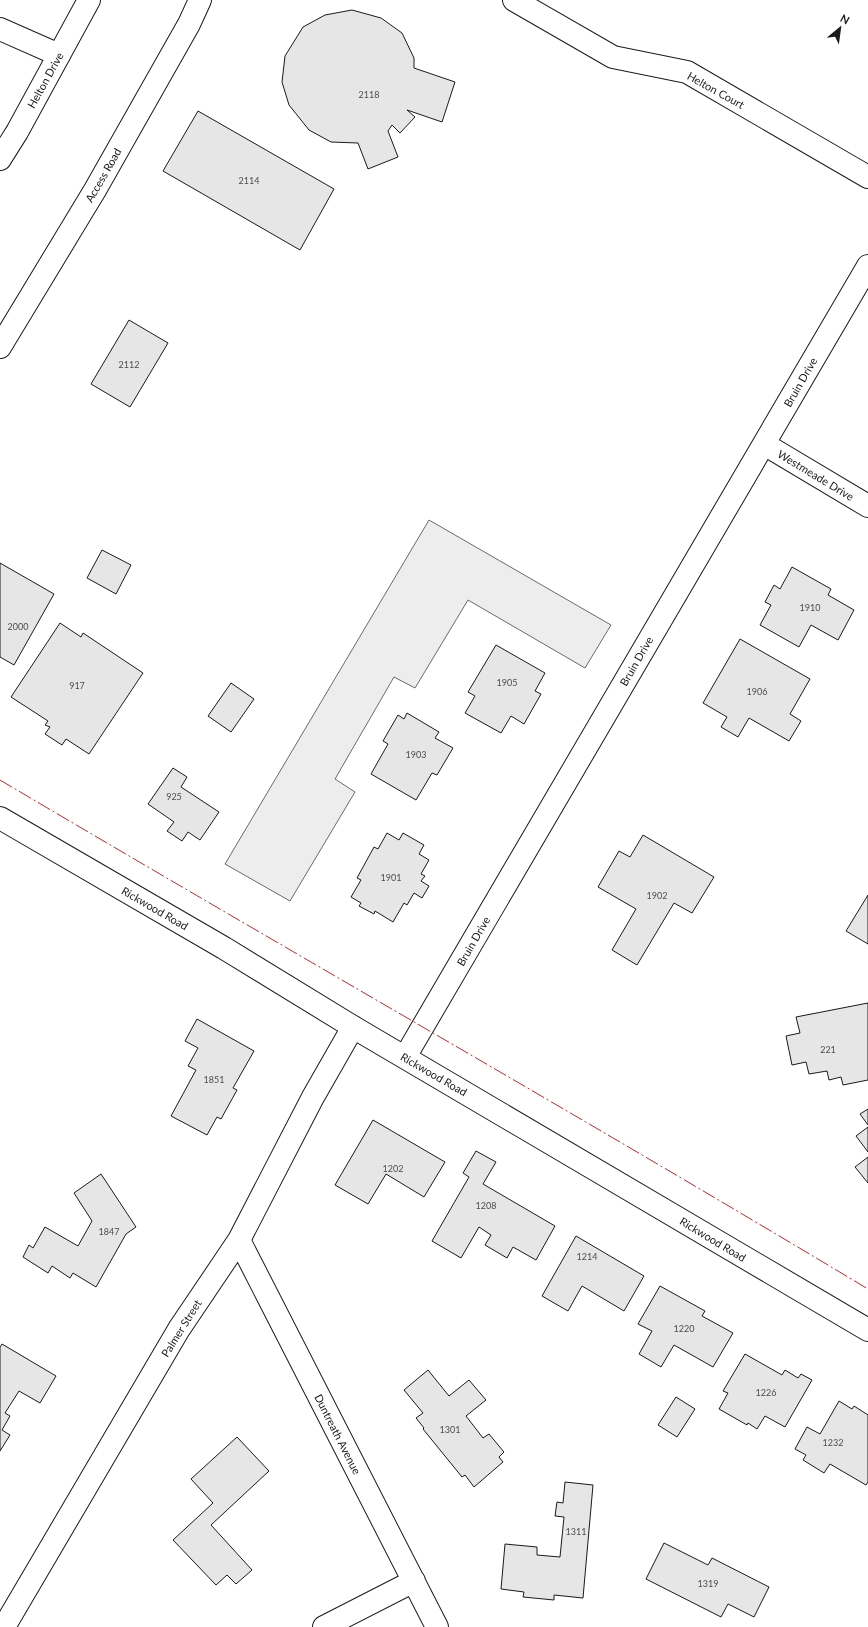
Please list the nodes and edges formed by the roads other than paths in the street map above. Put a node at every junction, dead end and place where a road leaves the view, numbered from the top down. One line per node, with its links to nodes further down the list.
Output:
1 (89, 0): 5 (street, Helton Drive)
2 (200, 0): 9 (street, Access Road)
3 (514, 0): 7 (street, Helton Court)
4 (0, 29): 5 (street)
5 (59, 55): 6 (street, Helton Drive)
6 (0, 159)
7 (868, 177)
8 (868, 266): 10 (street, Bruin Drive)
9 (0, 347)
10 (764, 444): 11 (street, Westmeade Drive); 14 (street, Bruin Drive)
11 (868, 506)
12 (0, 818): 13 (street, Rickwood Road)
13 (353, 1027): 14 (street, Rickwood Road); 15 (street, Palmer Street)
14 (405, 1057): 16 (street, Rickwood Road)
15 (239, 1240): 17 (street, Duntreath Avenue); 18 (street, Palmer Street)
16 (868, 1330)
17 (414, 1581): 19 (street); 20 (street, Duntreath Avenue)
18 (4, 1627)
19 (324, 1627)
20 (437, 1627)

